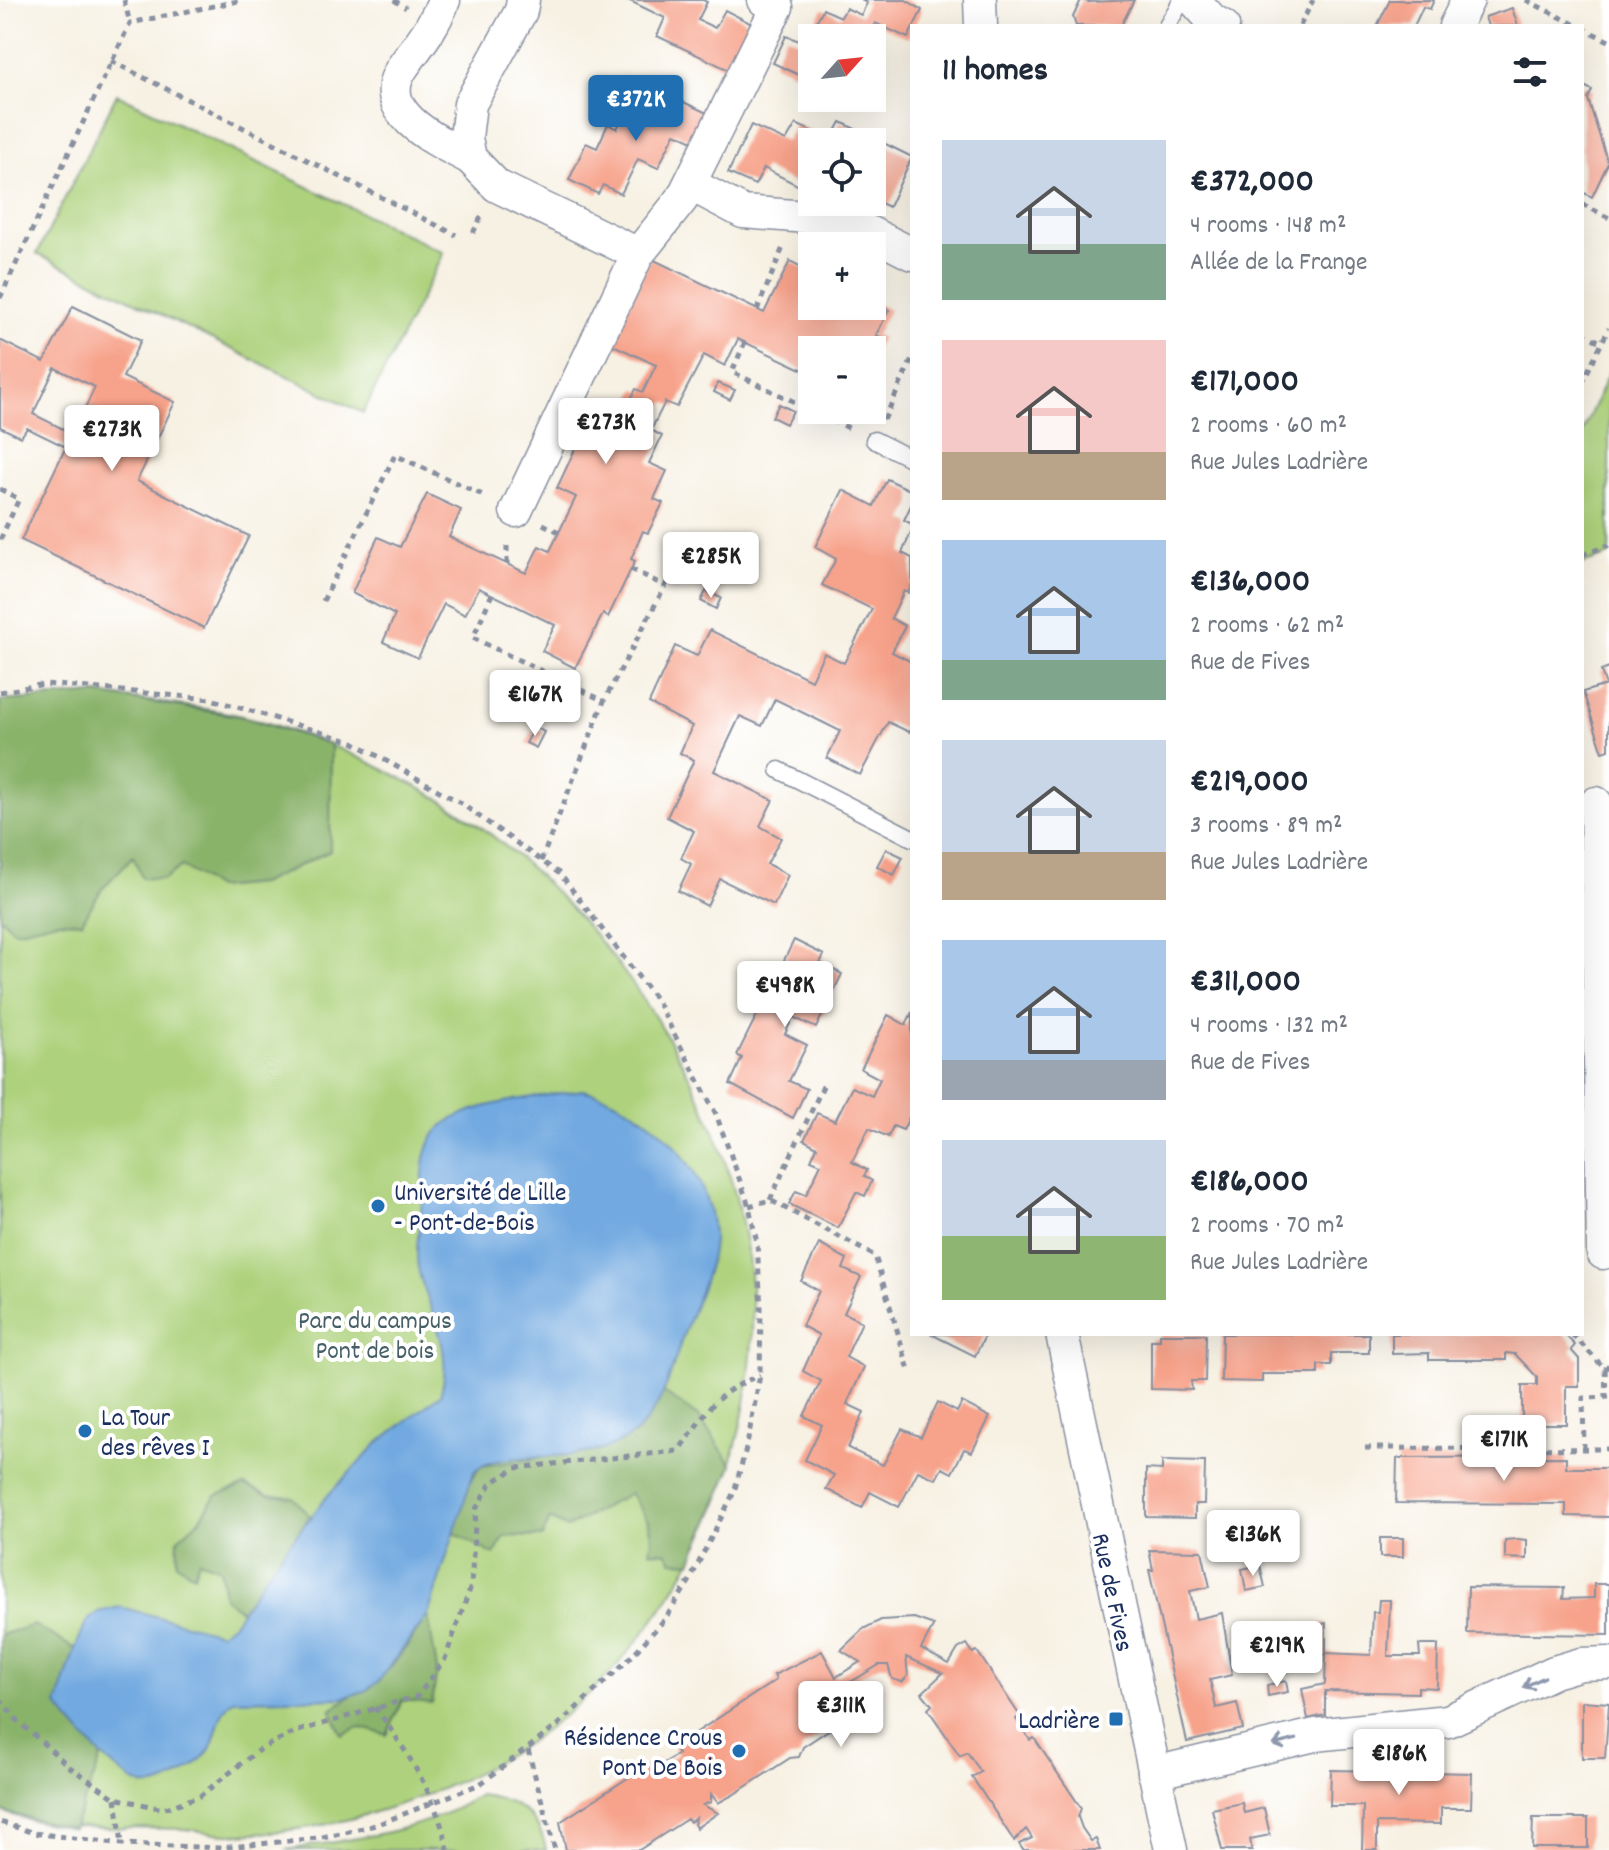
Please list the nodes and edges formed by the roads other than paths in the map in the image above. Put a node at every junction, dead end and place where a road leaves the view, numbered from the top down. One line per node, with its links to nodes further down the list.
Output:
1 (444, 0): 12 (street)
2 (523, 0): 12 (street)
3 (980, 0): 8 (street)
4 (1182, 0): 9 (lane)
5 (1194, 0): 10 (street)
6 (1468, 0): 11 (street)
7 (774, 2): 13 (street)
8 (981, 24)
9 (1168, 24)
10 (1219, 24)
11 (1456, 24)
12 (470, 158): 15 (street)
13 (690, 184): 14 (street); 15 (street)
14 (910, 253)
15 (638, 254): 18 (street)
16 (874, 440): 17 (lane)
17 (910, 458)
18 (516, 511)
19 (779, 770): 21 (lane)
20 (1596, 802): 22 (street)
21 (910, 837)
22 (1598, 1253)
23 (1062, 1336): 25 (street, Rue de Fives)
24 (1609, 1663): 25 (street, one-way to 25)
25 (1154, 1773): 26 (street, Rue de Fives)
26 (1171, 1850)

